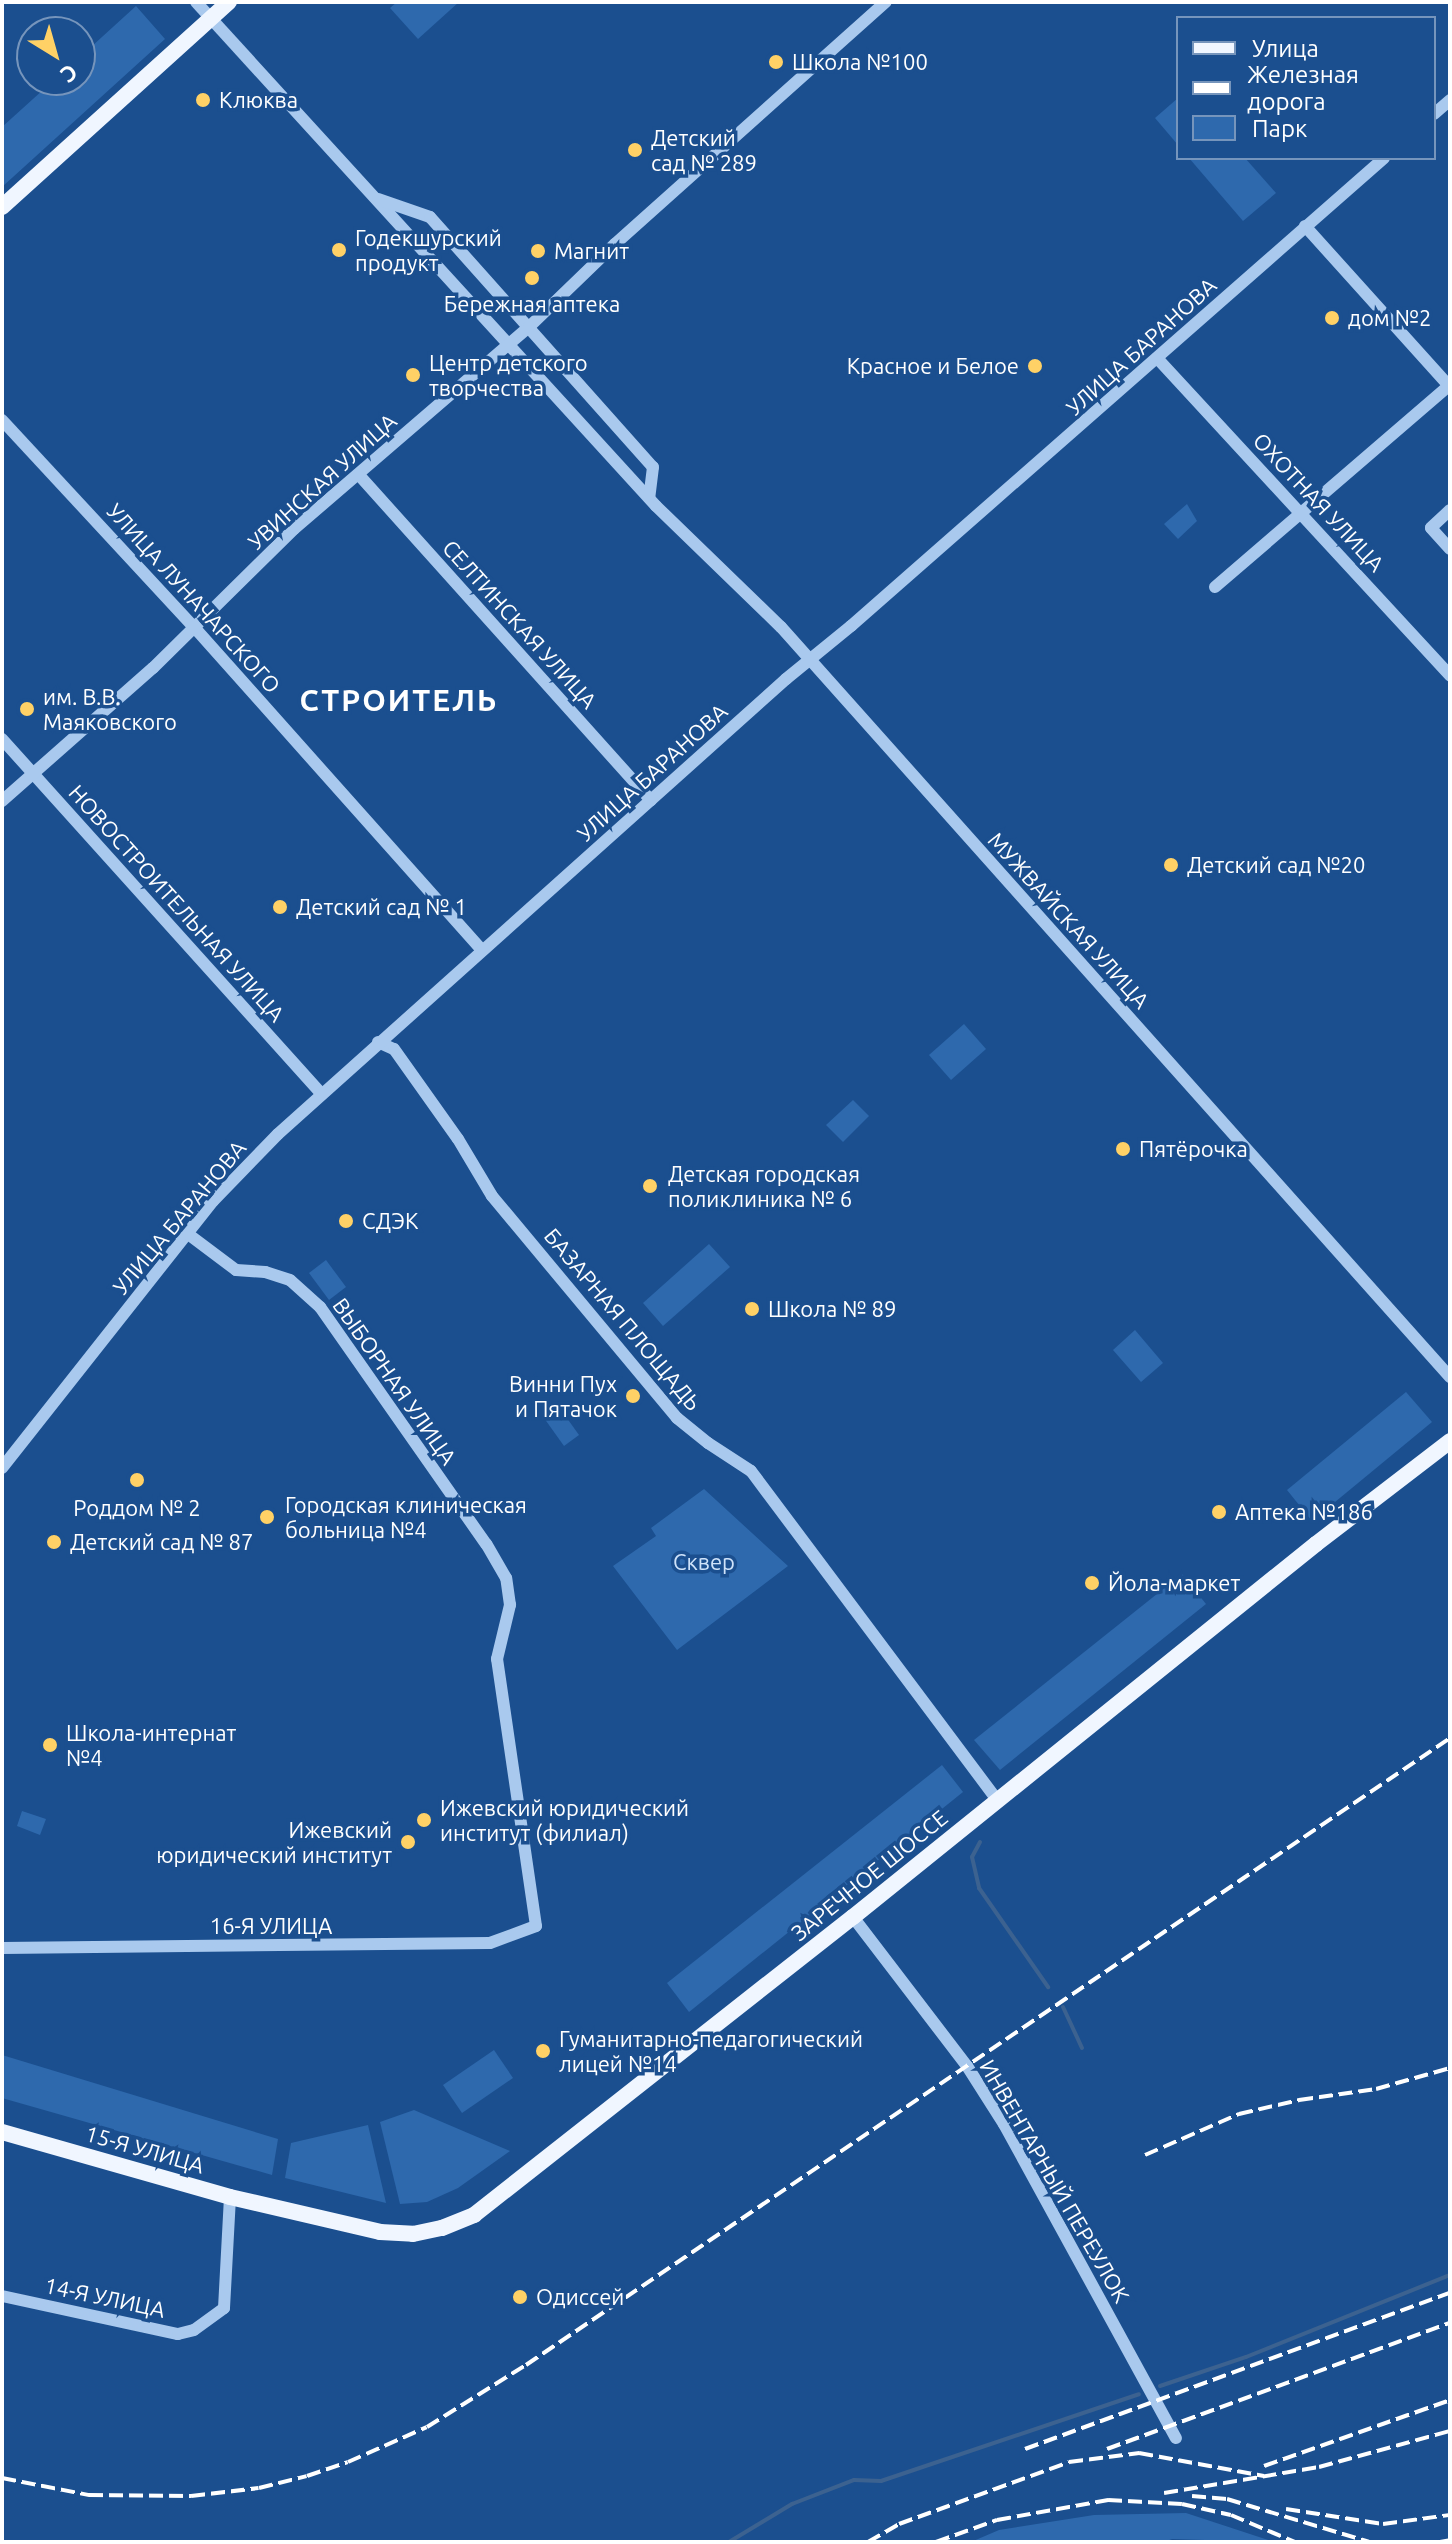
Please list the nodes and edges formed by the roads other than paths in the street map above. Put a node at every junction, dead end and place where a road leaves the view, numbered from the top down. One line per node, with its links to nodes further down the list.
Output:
1 (196, 2): 4 (street, МУЖВАЙСКАЯ УЛИЦА)
2 (229, 2): 4 (main road)
3 (886, 2): 9 (street, УВИНСКАЯ УЛИЦА)
4 (211, 19): 6 (street, МУЖВАЙСКАЯ УЛИЦА); 7 (main road)
5 (1382, 160): 8 (street, УЛИЦА БАРАНОВА)
6 (375, 198): 9 (street, МУЖВАЙСКАЯ УЛИЦА); 10 (street, МУЖВАЙСКАЯ УЛИЦА)
7 (2, 207)
8 (1305, 226): 11 (street, УЛИЦА БАРАНОВА); 12 (street)
9 (529, 327): 10 (street, УВИНСКАЯ УЛИЦА); 15 (street, МУЖВАЙСКАЯ УЛИЦА)
10 (508, 344): 14 (street, УВИНСКАЯ УЛИЦА); 15 (street, МУЖВАЙСКАЯ УЛИЦА)
11 (1157, 358): 17 (street, ОХОТНАЯ УЛИЦА); 21 (street, УЛИЦА БАРАНОВА)
12 (1450, 386): 17 (street)
13 (2, 420): 20 (street, УЛИЦА ЛУНАЧАРСКОГО)
14 (359, 475): 20 (street, УВИНСКАЯ УЛИЦА); 25 (street, СЕЛТИНСКАЯ УЛИЦА)
15 (649, 498): 21 (street, МУЖВАЙСКАЯ УЛИЦА)
16 (1450, 510): 18 (street)
17 (1302, 511): 19 (street); 22 (street, ОХОТНАЯ УЛИЦА)
18 (1450, 549)
19 (1215, 587)
20 (194, 627): 24 (street, УВИНСКАЯ УЛИЦА); 27 (street, УЛИЦА ЛУНАЧАРСКОГО)
21 (809, 659): 25 (street, УЛИЦА БАРАНОВА); 31 (street, МУЖВАЙСКАЯ УЛИЦА)
22 (1450, 675)
23 (2, 739): 24 (street, НОВОСТРОИТЕЛЬНАЯ УЛИЦА)
24 (35, 776): 26 (street, УВИНСКАЯ УЛИЦА); 29 (street, НОВОСТРОИТЕЛЬНАЯ УЛИЦА)
25 (651, 800): 27 (street, УЛИЦА БАРАНОВА)
26 (2, 801)
27 (482, 950): 28 (street, УЛИЦА БАРАНОВА)
28 (378, 1042): 29 (street, УЛИЦА БАРАНОВА); 34 (street, БАЗАРНАЯ ПЛОЩАДЬ)
29 (322, 1094): 30 (street, УЛИЦА БАРАНОВА)
30 (188, 1234): 33 (street, УЛИЦА БАРАНОВА); 36 (street, ВЫБОРНАЯ УЛИЦА)
31 (1450, 1377)
32 (1450, 1441): 34 (main road, ЗАРЕЧНОЕ ШОССЕ)
33 (2, 1468)
34 (997, 1800): 35 (main road, ЗАРЕЧНОЕ ШОССЕ)
35 (853, 1917): 40 (main road, ЗАРЕЧНОЕ ШОССЕ); 42 (street, ИНВЕНТАРНЫЙ ПЕРЕУЛОК)
36 (536, 1926): 37 (street, 16-Я УЛИЦА)
37 (2, 1948)
38 (2, 2132): 39 (main road, 15-Я УЛИЦА)
39 (230, 2197): 40 (main road, 15-Я УЛИЦА); 41 (street, 14-Я УЛИЦА)
40 (276, 2207)
41 (2, 2296)
42 (1176, 2438)

